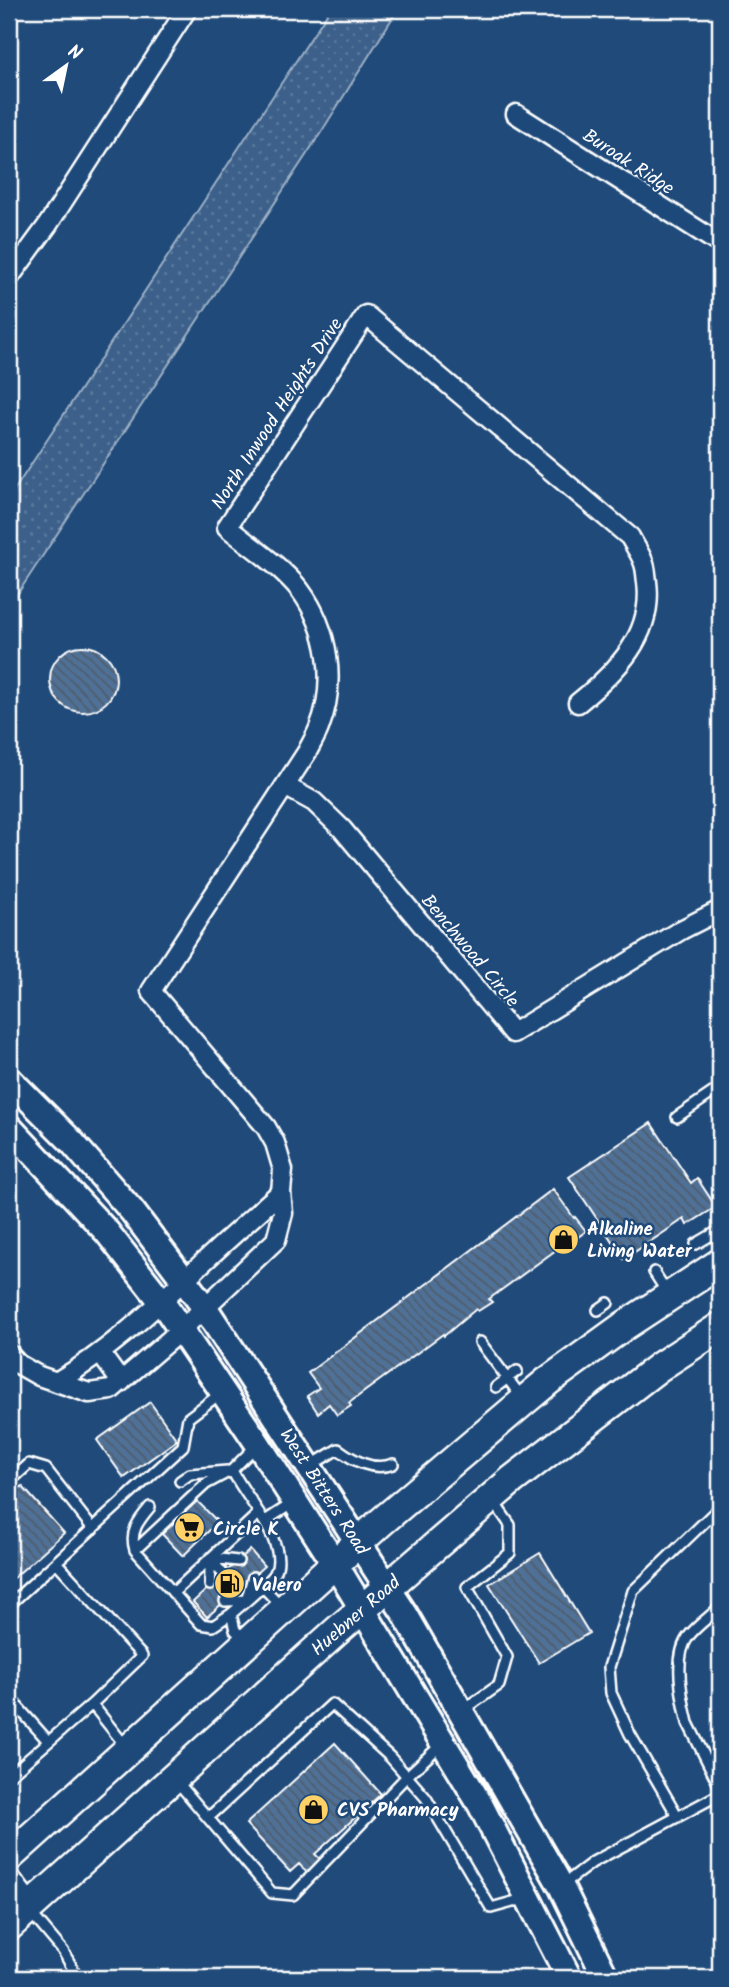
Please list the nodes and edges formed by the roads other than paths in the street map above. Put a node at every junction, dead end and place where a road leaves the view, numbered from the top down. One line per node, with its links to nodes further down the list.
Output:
1 (187, 9): 4 (street)
2 (516, 114): 3 (street, Buroak Ridge)
3 (720, 244)
4 (9, 278)
5 (578, 703): 6 (street, North Inwood Heights Drive)
6 (285, 786): 7 (street, Benchwood Circle); 12 (street, North Inwood Heights Drive)
7 (720, 909)
8 (9, 1079): 19 (main road, West Bitters Road)
9 (720, 1090): 10 (lane)
10 (677, 1117)
11 (9, 1128): 21 (main road, West Bitters Road)
12 (281, 1192): 13 (street); 16 (street, North Inwood Heights Drive)
13 (246, 1223): 16 (street); 19 (street)
14 (720, 1230): 15 (lane)
15 (696, 1244)
16 (267, 1248): 23 (street, North Inwood Heights Drive)
17 (720, 1262): 20 (main road)
18 (654, 1272): 20 (lane)
19 (184, 1280): 21 (street); 23 (main road, West Bitters Road)
20 (669, 1296): 34 (main road)
21 (162, 1303): 26 (main road, West Bitters Road); 28 (street)
22 (608, 1303): 24 (lane)
23 (205, 1308): 26 (street, North Inwood Heights Drive); 38 (main road, West Bitters Road)
24 (598, 1310)
25 (720, 1327): 42 (main road, Huebner Road)
26 (181, 1331): 32 (street, North Inwood Heights Drive); 35 (main road, West Bitters Road)
27 (480, 1342): 34 (lane)
28 (100, 1353): 31 (street); 32 (street)
29 (9, 1354): 31 (street)
30 (517, 1371): 34 (lane)
31 (58, 1381): 32 (street)
32 (121, 1382)
33 (496, 1387): 34 (lane)
34 (516, 1390): 48 (main road)
35 (223, 1392): 36 (main road, West Bitters Road); 47 (lane)
36 (258, 1444): 39 (lane); 43 (main road, West Bitters Road)
37 (393, 1464): 38 (lane)
38 (310, 1466): 48 (main road, West Bitters Road)
39 (232, 1471): 40 (lane); 46 (lane); 49 (lane)
40 (180, 1481)
41 (9, 1482): 47 (lane)
42 (491, 1498): 58 (main road, Huebner Road); 71 (lane)
43 (295, 1502): 46 (lane); 53 (main road, West Bitters Road)
44 (150, 1507): 49 (lane)
45 (720, 1507): 80 (lane)
46 (262, 1517): 50 (lane); 57 (lane)
47 (93, 1529): 52 (lane)
48 (359, 1542): 53 (main road); 58 (main road, West Bitters Road)
49 (135, 1550): 60 (lane)
50 (210, 1558): 51 (lane); 54 (lane); 56 (lane); 60 (lane)
51 (238, 1561)
52 (57, 1563): 63 (lane); 70 (lane)
53 (335, 1564): 65 (main road); 66 (main road, West Bitters Road)
54 (223, 1574)
55 (253, 1577): 61 (lane)
56 (210, 1585)
57 (262, 1586): 61 (lane); 65 (lane)
58 (388, 1587): 66 (main road, Huebner Road); 71 (main road, West Bitters Road)
59 (238, 1591): 61 (lane)
60 (173, 1593): 67 (lane)
61 (247, 1600): 62 (lane); 67 (lane)
62 (225, 1601)
63 (9, 1605)
64 (720, 1606): 78 (lane)
65 (284, 1609): 68 (main road)
66 (362, 1609): 73 (main road, West Bitters Road); 77 (main road, Huebner Road)
67 (231, 1614): 68 (lane)
68 (247, 1643): 74 (main road)
69 (9, 1697): 72 (lane)
70 (92, 1704): 72 (lane); 74 (lane)
71 (462, 1711): 84 (main road, West Bitters Road)
72 (48, 1741): 75 (lane)
73 (443, 1743): 76 (lane); 85 (main road, West Bitters Road)
74 (128, 1749): 82 (main road)
75 (9, 1776)
76 (407, 1776): 81 (lane); 81 (lane); 85 (lane)
77 (173, 1777): 81 (lane); 86 (main road, Huebner Road)
78 (720, 1787)
79 (720, 1794): 80 (lane)
80 (678, 1817): 84 (lane)
81 (208, 1818)
82 (9, 1857)
83 (9, 1884): 86 (main road)
84 (561, 1886): 85 (main road); 89 (main road, West Bitters Road)
85 (529, 1898): 88 (main road, West Bitters Road)
86 (18, 1917): 87 (lane)
87 (78, 1978)
88 (569, 1978)
89 (606, 1978)

